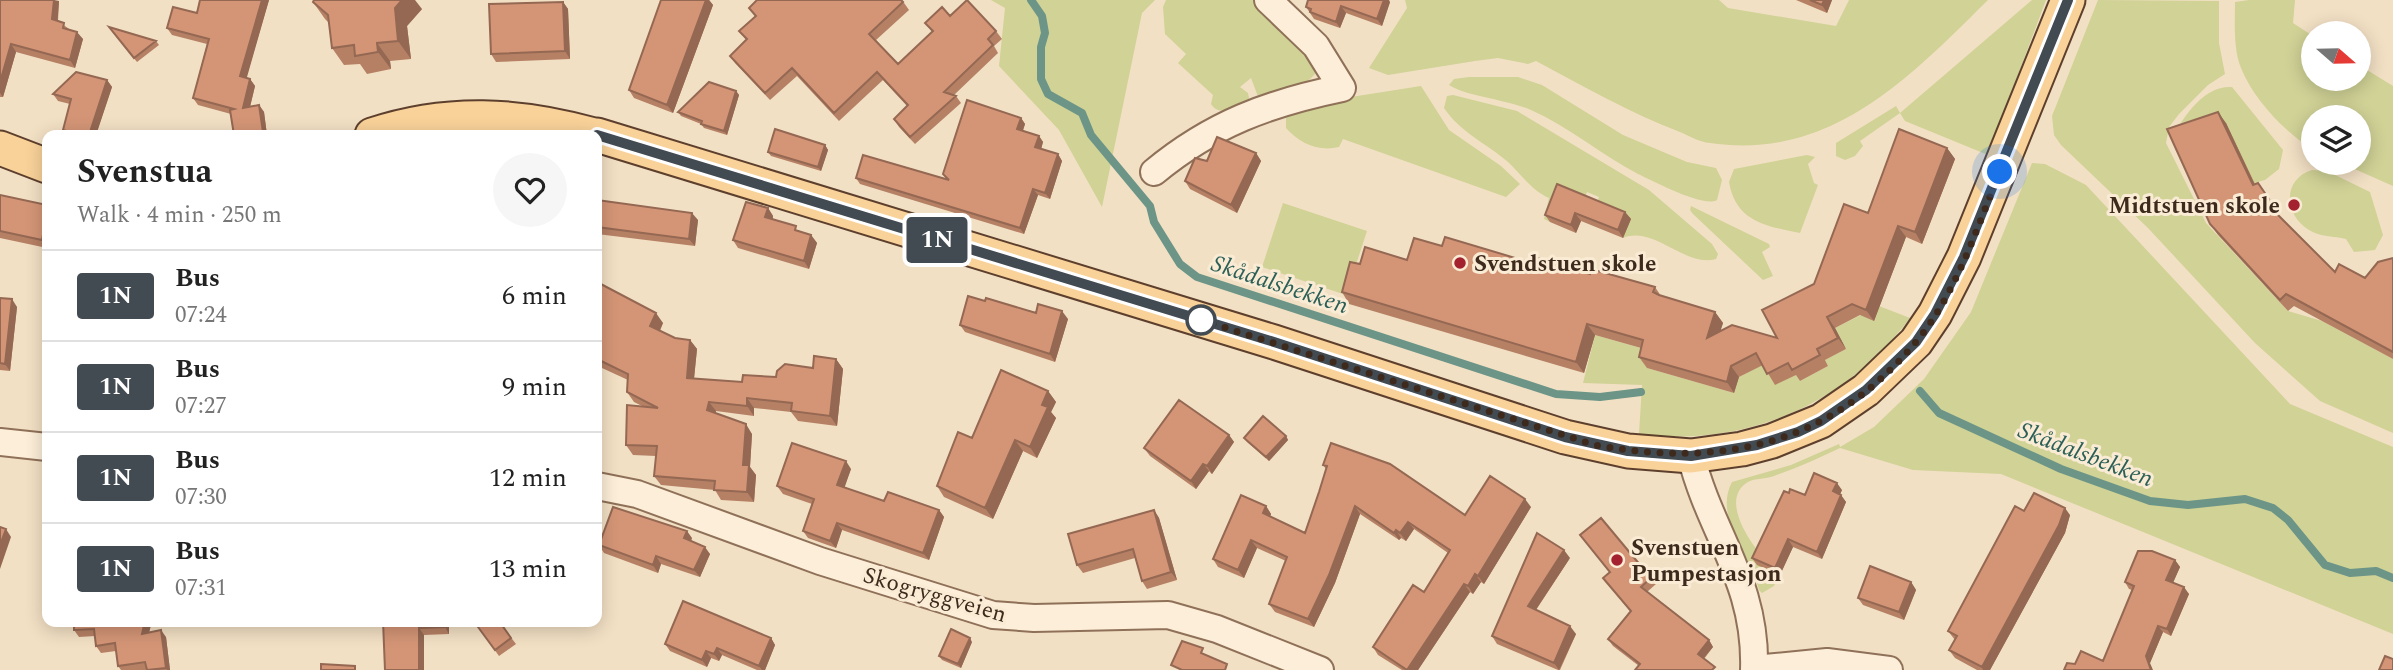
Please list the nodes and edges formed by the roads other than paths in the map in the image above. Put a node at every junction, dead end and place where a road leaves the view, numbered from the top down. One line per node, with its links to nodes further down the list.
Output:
1 (1268, 0): 8 (street)
2 (2068, 0): 11 (main road)
3 (389, 130): 4 (main road)
4 (572, 130)
5 (602, 137): 11 (main road)
6 (0, 148): 7 (main road)
7 (42, 164)
8 (1154, 172)
9 (0, 442): 10 (street)
10 (42, 446)
11 (1691, 456): 14 (street)
12 (602, 487): 13 (street, Skogryggveien)
13 (1320, 670)
14 (1754, 670): 15 (street)
15 (1889, 670)

